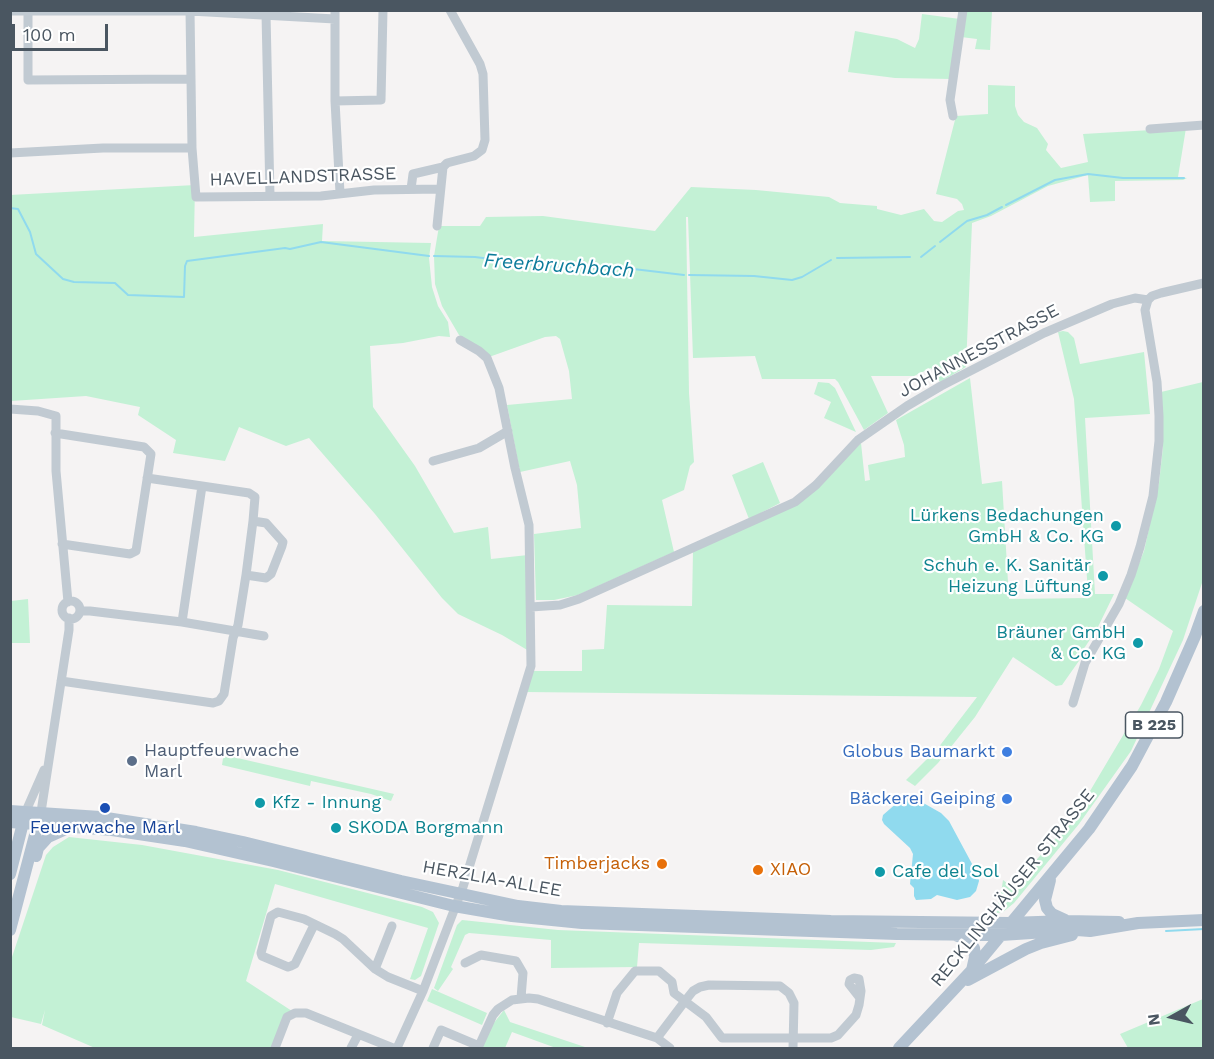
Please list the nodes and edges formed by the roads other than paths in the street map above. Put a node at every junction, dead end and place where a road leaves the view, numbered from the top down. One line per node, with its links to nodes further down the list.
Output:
1 (383, 10): 10 (street)
2 (450, 10): 16 (street)
3 (963, 10): 11 (street)
4 (10, 11): 5 (street)
5 (28, 11): 6 (street); 9 (street)
6 (190, 11): 7 (street); 9 (street)
7 (266, 14): 8 (street); 20 (street)
8 (335, 15): 10 (street)
9 (190, 79): 14 (street)
10 (335, 101): 19 (street)
11 (953, 116)
12 (1203, 125): 13 (street)
13 (1150, 129)
14 (192, 148): 15 (street); 20 (street, HAVELLANDSTRASSE)
15 (10, 153)
16 (443, 166): 17 (street, HAVELLANDSTRASSE); 18 (street)
17 (411, 189): 18 (street, HAVELLANDSTRASSE); 19 (street, HAVELLANDSTRASSE)
18 (440, 189): 21 (street)
19 (340, 193): 20 (street, HAVELLANDSTRASSE)
20 (270, 196)
21 (437, 226)
22 (1203, 283): 23 (street, JOHANNESSTRASSE)
23 (1148, 300): 35 (street, JOHANNESSTRASSE); 43 (street)
24 (460, 340): 26 (street)
25 (10, 410): 27 (street)
26 (508, 431): 28 (street); 35 (street)
27 (55, 433): 29 (street); 32 (street)
28 (434, 461)
29 (147, 478): 30 (street); 32 (street)
30 (202, 486): 31 (street); 39 (street)
31 (253, 521): 33 (street); 33 (street)
32 (62, 544): 34 (street)
33 (246, 575): 40 (street)
34 (68, 602): 36 (street); 38 (street)
35 (531, 607): 52 (street)
36 (80, 611): 38 (street); 39 (street)
37 (1203, 611): 51 (main road, RECKLINGHÄUSER STRASSE / B 225)
38 (69, 618): 42 (street)
39 (182, 622): 40 (street)
40 (235, 631): 41 (street); 42 (street)
41 (264, 636)
42 (61, 681): 44 (street)
43 (1073, 703)
44 (49, 757): 46 (street); 47 (street)
45 (10, 811): 47 (main road, HERZLIA-ALLEE)
46 (40, 818): 47 (main road, HERZLIA-ALLEE); 48 (main road, HERZLIA-ALLEE); 52 (main road, HERZLIA-ALLEE); 53 (main road)
47 (20, 819): 50 (main road)
48 (72, 826): 53 (main road); 54 (main road, HERZLIA-ALLEE)
49 (10, 842): 50 (main road)
50 (11, 872)
51 (1051, 876): 56 (main road); 57 (main road, RECKLINGHÄUSER STRASSE / B 225)
52 (460, 893): 54 (street); 57 (main road, HERZLIA-ALLEE)
53 (20, 897): 61 (main road)
54 (454, 906): 63 (main road, HERZLIA-ALLEE); 69 (street)
55 (1203, 920): 58 (main road)
56 (1066, 921): 57 (main road, HERZLIA-ALLEE); 58 (main road, HERZLIA-ALLEE)
57 (1010, 923): 64 (main road, RECKLINGHÄUSER STRASSE / B 225)
58 (1138, 923): 62 (main road)
59 (314, 925): 59 (street); 66 (street)
60 (392, 926): 66 (street)
61 (10, 930)
62 (1090, 931): 64 (main road, HERZLIA-ALLEE); 68 (main road)
63 (951, 934): 64 (main road, HERZLIA-ALLEE); 67 (main road)
64 (1001, 935): 67 (main road, RECKLINGHÄUSER STRASSE / B 225)
65 (465, 963): 70 (street)
66 (375, 969): 69 (street)
67 (972, 970): 68 (main road, RECKLINGHÄUSER STRASSE / B 225)
68 (959, 986): 84 (main road, RECKLINGHÄUSER STRASSE / B 225)
69 (423, 991): 80 (street)
70 (521, 998): 73 (street); 77 (street)
71 (860, 998): 75 (street)
72 (685, 1001): 73 (street); 75 (street); 75 (street); 76 (street)
73 (607, 1023): 76 (street)
74 (358, 1035): 78 (street); 79 (street); 80 (street)
75 (794, 1037): 83 (street)
76 (657, 1038): 82 (street)
77 (478, 1047): 81 (street)
78 (275, 1048)
79 (351, 1048)
80 (395, 1048)
81 (433, 1048)
82 (670, 1048)
83 (793, 1048)
84 (899, 1048)

